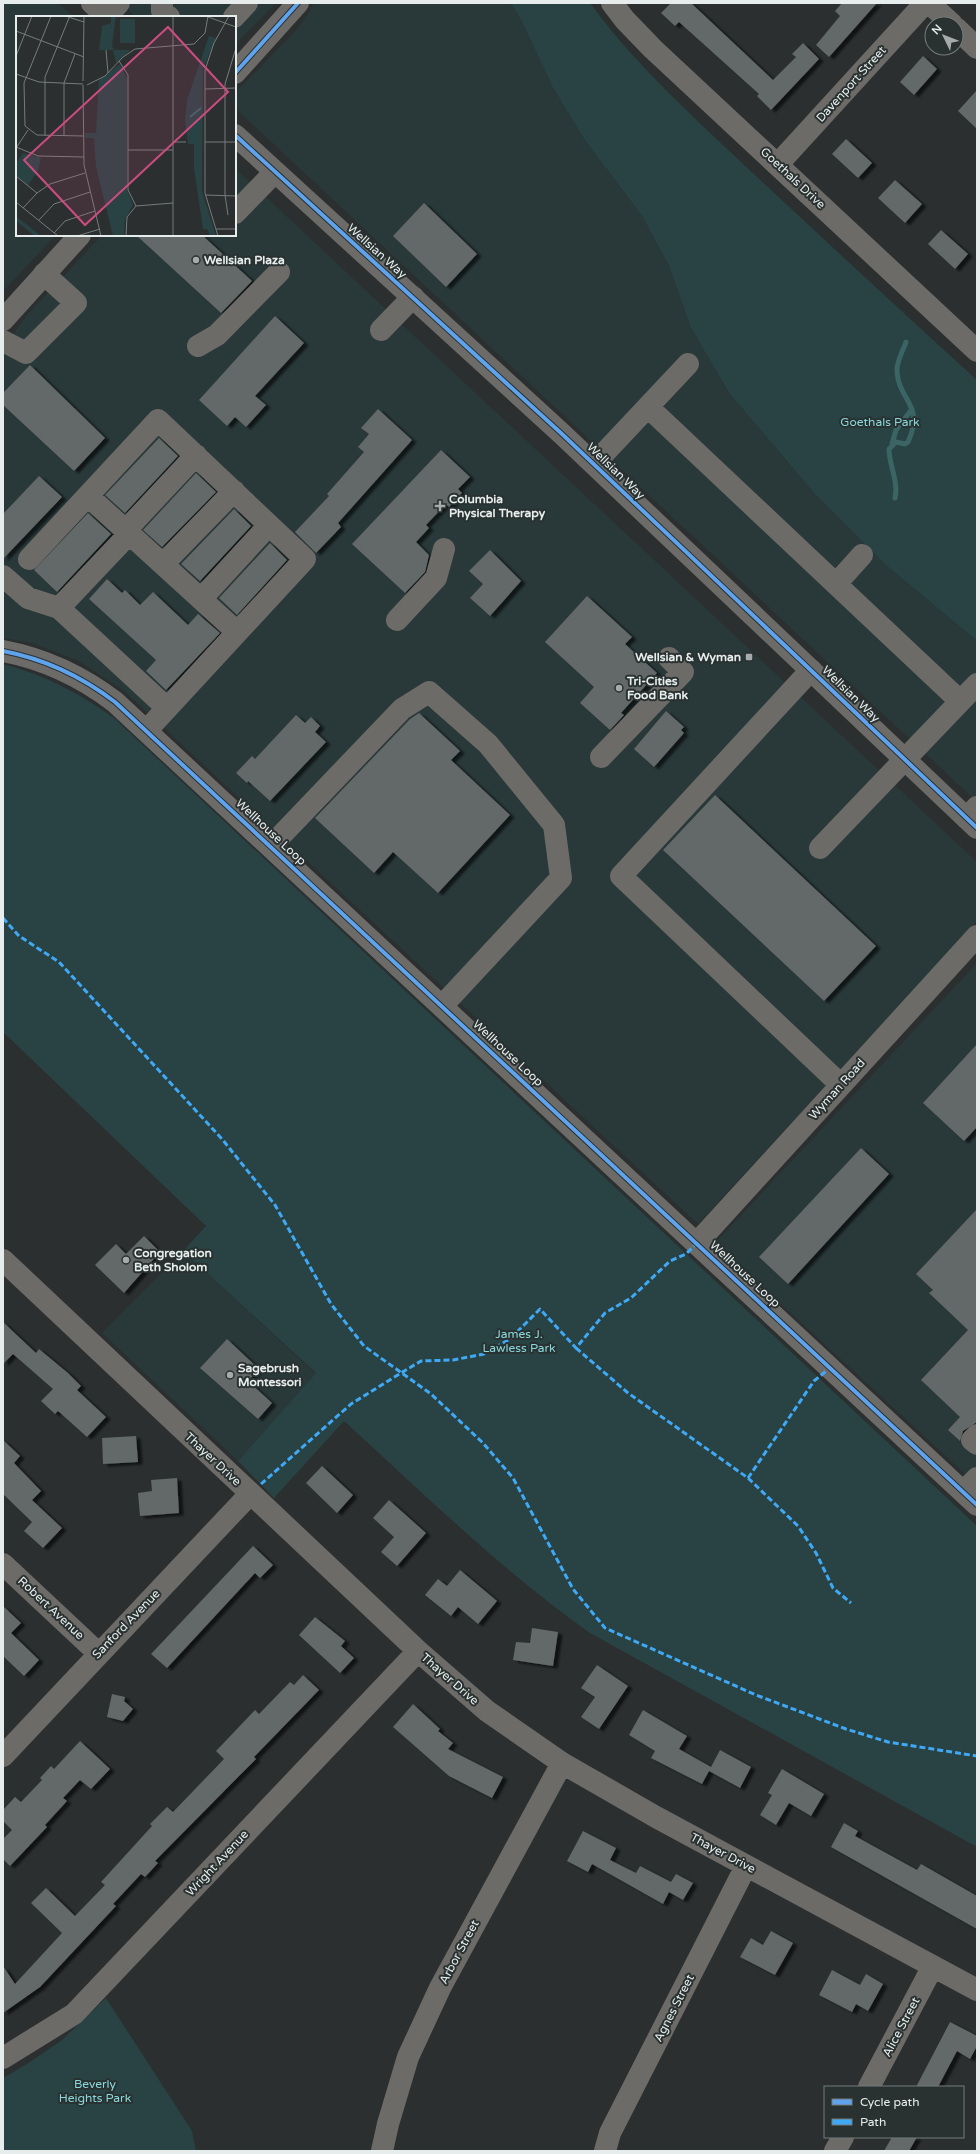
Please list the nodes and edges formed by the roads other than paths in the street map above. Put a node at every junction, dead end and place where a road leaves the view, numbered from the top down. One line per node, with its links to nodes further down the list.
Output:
1 (162, 3): 7 (street)
2 (247, 3): 8 (street)
3 (298, 3): 12 (street)
4 (612, 3): 14 (street, Goethals Drive)
5 (925, 3): 14 (street, Davenport Street)
6 (929, 3): 9 (street)
7 (168, 16)
8 (235, 16)
9 (943, 16)
10 (964, 36): 11 (street)
11 (977, 48)
12 (236, 72)
13 (236, 136): 15 (street, Wellsian Way)
14 (778, 164): 25 (street, Goethals Drive)
15 (276, 172): 16 (street); 20 (street, Wellsian Way)
16 (236, 212)
17 (79, 236): 19 (street)
18 (279, 272): 24 (street)
19 (44, 274): 21 (street); 23 (street)
20 (413, 297): 22 (street); 29 (street, Wellsian Way)
21 (3, 320)
22 (381, 330)
23 (3, 341)
24 (198, 346)
25 (977, 351)
26 (688, 364): 27 (street)
27 (648, 407): 29 (street); 39 (street)
28 (196, 455): 30 (street); 31 (street); 33 (street)
29 (594, 464): 46 (street, Wellsian Way)
30 (234, 491): 32 (street); 37 (street)
31 (88, 496): 33 (street); 36 (street)
32 (269, 524): 40 (street); 43 (street)
33 (128, 532): 37 (street); 41 (street)
34 (444, 549): 42 (street)
35 (862, 555): 39 (street)
36 (28, 559)
37 (163, 564): 40 (street)
38 (3, 576): 41 (street)
39 (836, 584): 48 (street)
40 (201, 599): 43 (street)
41 (59, 608): 49 (street)
42 (397, 620)
43 (237, 632): 49 (street)
44 (3, 651): 50 (street, Wellhouse Loop)
45 (669, 658): 51 (street)
46 (811, 670): 52 (street, Wellsian Way); 58 (street)
47 (977, 684): 48 (street)
48 (960, 701): 52 (street)
49 (168, 708): 50 (street)
50 (146, 730): 54 (street, Wellhouse Loop)
51 (601, 757)
52 (905, 760): 53 (street, Wellsian Way); 55 (street)
53 (974, 818)
54 (272, 846): 57 (street, Wellhouse Loop); 57 (street)
55 (820, 848)
56 (977, 936): 58 (street, Wyman Road)
57 (442, 1006): 59 (street, Wellhouse Loop)
58 (841, 1085): 59 (street, Wyman Road)
59 (697, 1243): 63 (street, Wellhouse Loop)
60 (3, 1260): 64 (street, Thayer Drive)
61 (977, 1435): 62 (street)
62 (977, 1444)
63 (972, 1492)
64 (250, 1494): 66 (street, Thayer Drive); 67 (street, Sanford Avenue)
65 (3, 1564): 67 (street, Robert Avenue)
66 (418, 1651): 69 (street, Thayer Drive); 73 (street, Wright Avenue)
67 (98, 1653): 68 (street, Sanford Avenue)
68 (3, 1756)
69 (562, 1763): 70 (street, Thayer Drive); 76 (street, Arbor Street)
70 (746, 1866): 71 (street, Thayer Drive); 77 (street, Agnes Street)
71 (933, 1966): 72 (street, Thayer Drive); 74 (street, Alice Street)
72 (977, 1990)
73 (3, 2058)
74 (870, 2086)
75 (842, 2138): 78 (street)
76 (382, 2151)
77 (605, 2151)
78 (835, 2151)

